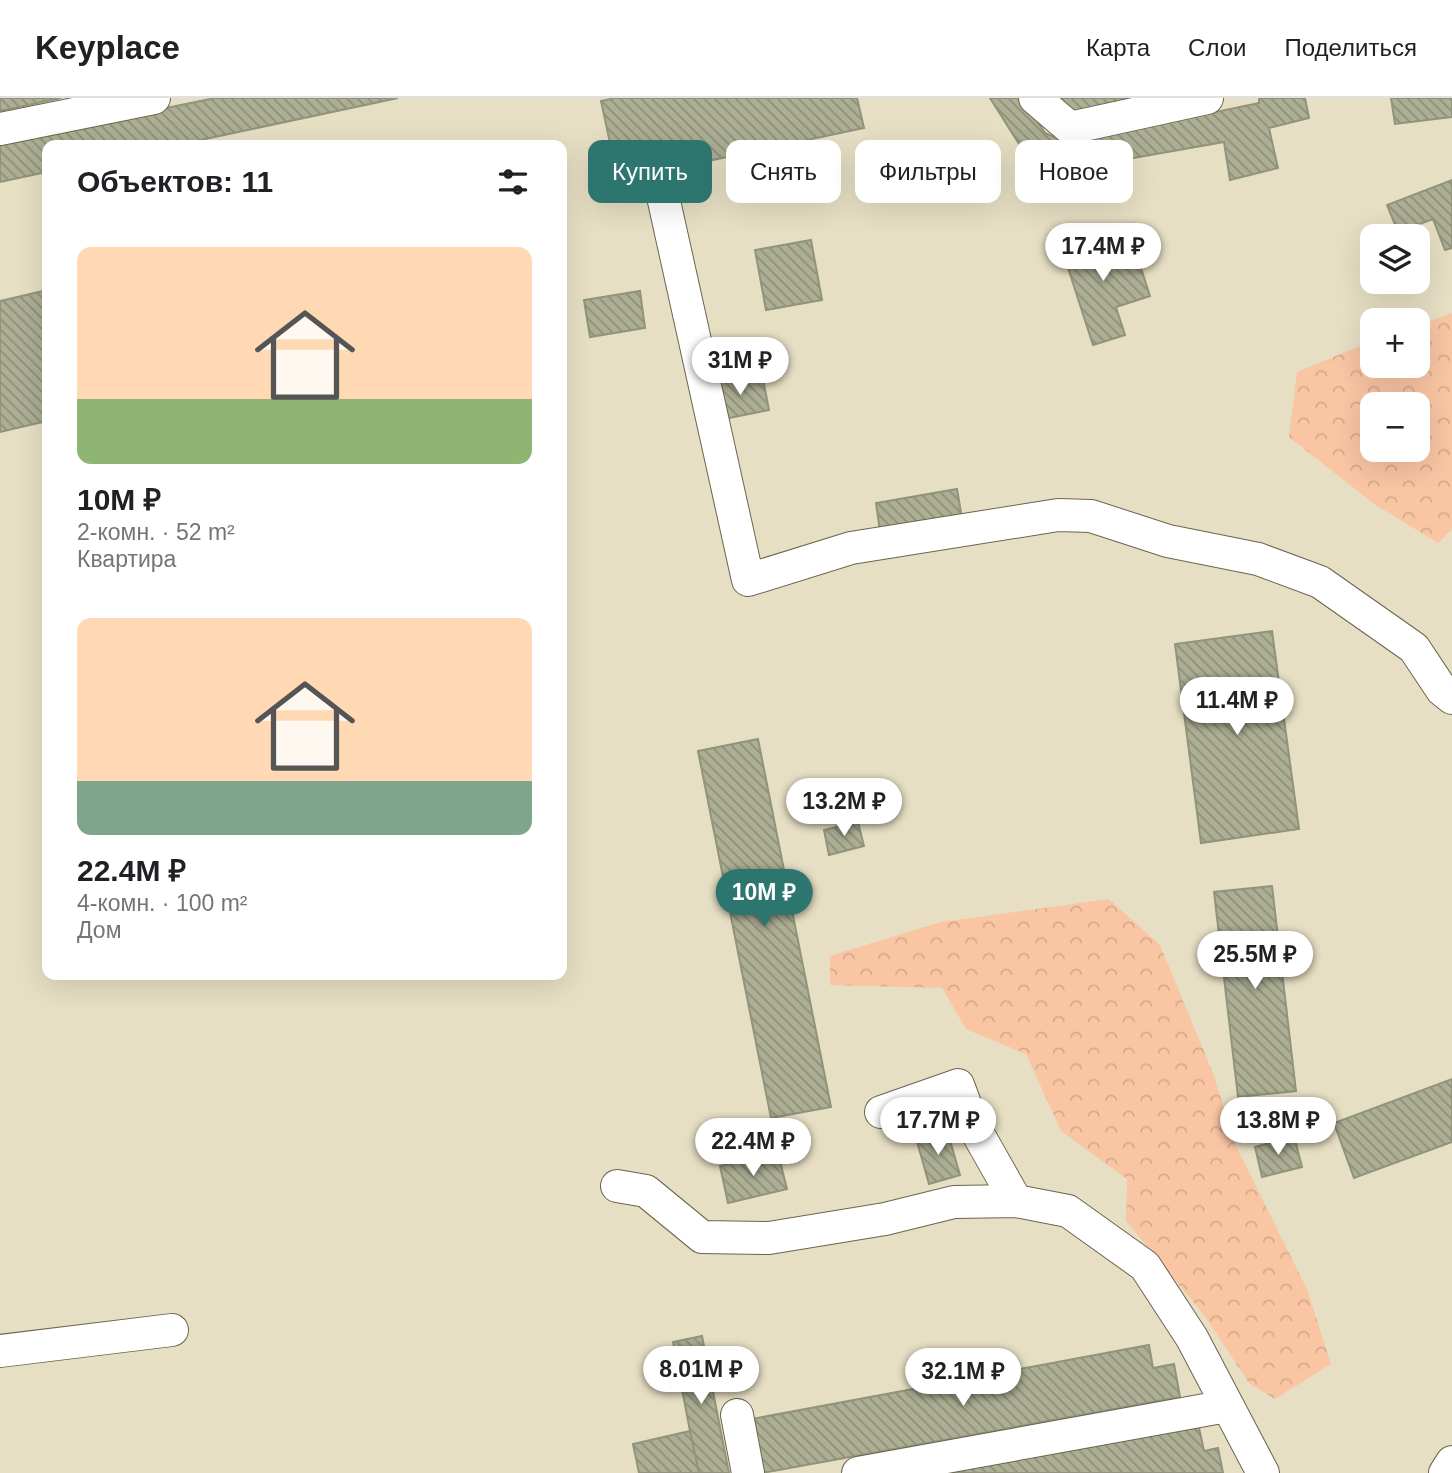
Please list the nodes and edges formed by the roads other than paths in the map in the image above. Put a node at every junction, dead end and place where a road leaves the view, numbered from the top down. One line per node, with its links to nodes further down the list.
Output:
1 (154, 98): 5 (lane)
2 (1035, 98): 4 (lane)
3 (1208, 98): 4 (lane)
4 (1160, 103)
5 (0, 129)
6 (664, 203): 7 (lane)
7 (1452, 698)
8 (880, 1112): 10 (lane)
9 (617, 1186): 10 (lane)
10 (1016, 1201): 13 (lane)
11 (172, 1330): 12 (lane)
12 (0, 1351)
13 (1227, 1406): 17 (lane); 18 (lane)
14 (737, 1415): 16 (lane)
15 (1452, 1462): 19 (lane)
16 (748, 1473)
17 (858, 1473)
18 (1264, 1473)
19 (1444, 1473)

